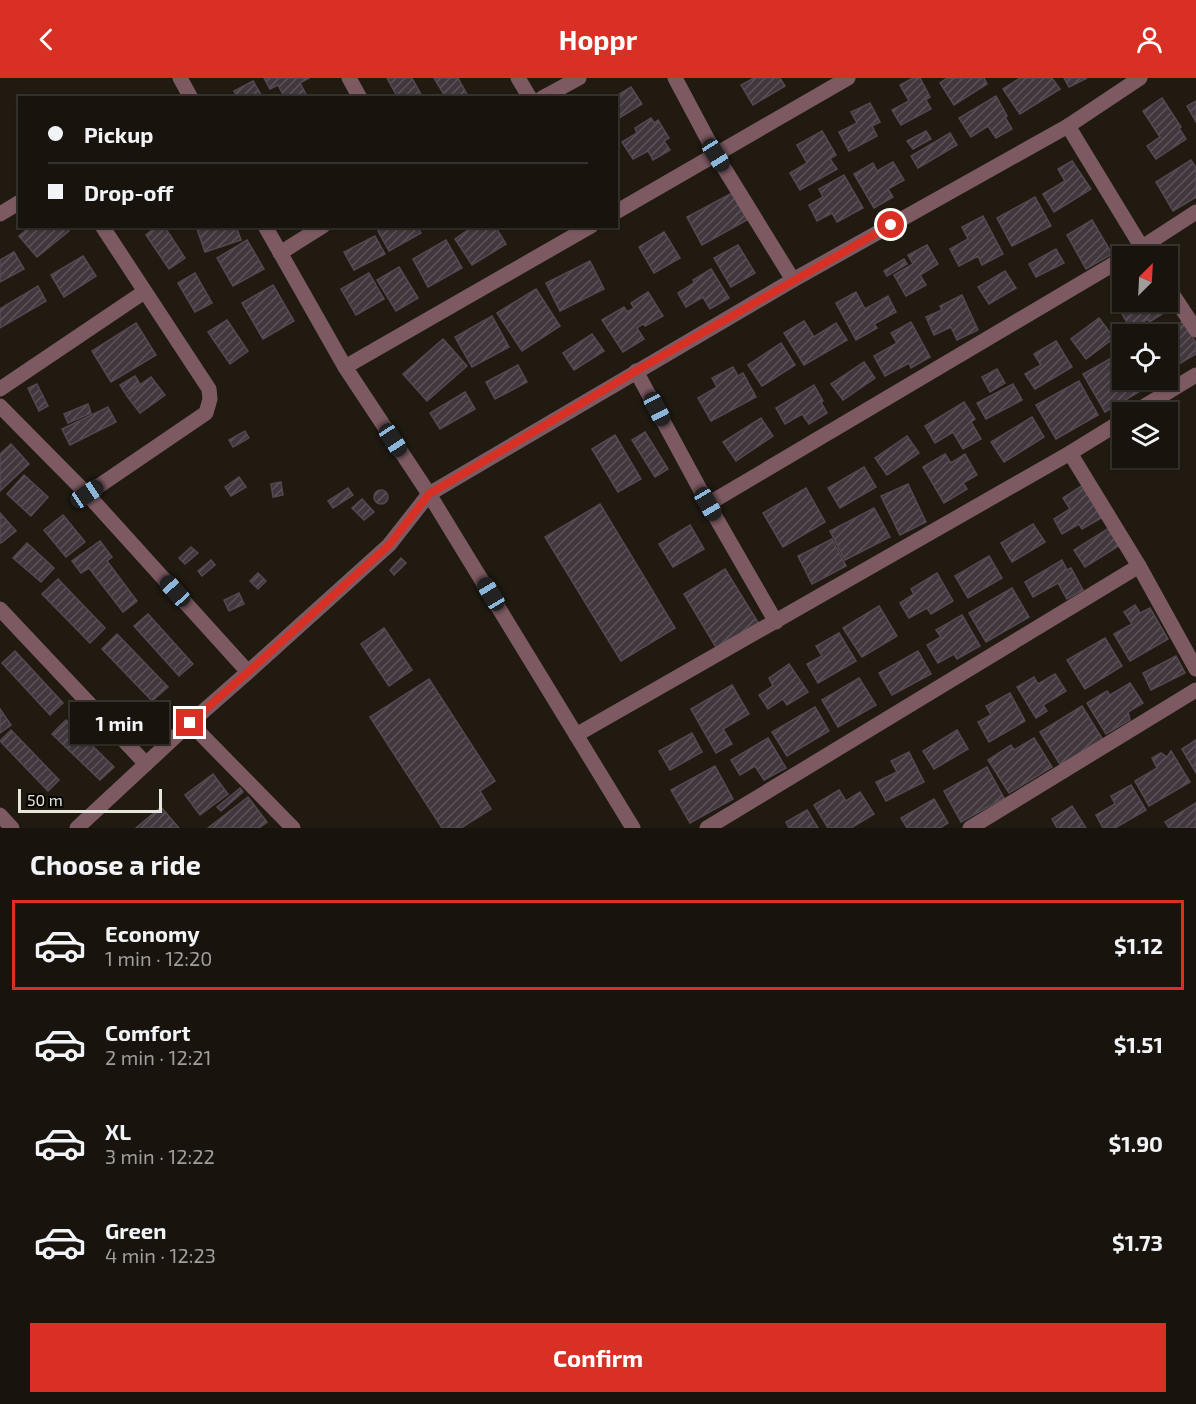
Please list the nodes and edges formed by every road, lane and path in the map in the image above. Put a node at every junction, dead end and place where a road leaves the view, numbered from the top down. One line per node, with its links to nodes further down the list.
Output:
1 (180, 78): 8 (street)
2 (349, 78): 9 (street)
3 (518, 78): 10 (street)
4 (579, 78): 11 (street)
5 (675, 78): 13 (street)
6 (848, 78): 13 (street)
7 (1140, 78): 12 (street)
8 (190, 96)
9 (359, 96)
10 (529, 96)
11 (546, 96)
12 (1068, 126): 22 (street); 26 (street)
13 (716, 155): 15 (street); 26 (street)
14 (18, 203): 17 (street)
15 (618, 211)
16 (1196, 212): 23 (street)
17 (0, 213)
18 (103, 228): 27 (street)
19 (266, 228): 24 (street)
20 (320, 228): 24 (street)
21 (588, 228): 30 (street)
22 (1141, 246)
23 (1153, 246)
24 (280, 253): 30 (street)
25 (1112, 265): 40 (street)
26 (793, 280): 31 (street)
27 (144, 292): 33 (street); 38 (street)
28 (1178, 303): 29 (street)
29 (1196, 330)
30 (345, 367): 39 (street)
31 (636, 371): 39 (street); 40 (street)
32 (1196, 375): 34 (street)
33 (0, 389)
34 (1151, 402)
35 (0, 406): 38 (street)
36 (1112, 427): 37 (street)
37 (1070, 453): 41 (street); 43 (street)
38 (87, 494): 45 (street)
39 (429, 494): 45 (street); 48 (street)
40 (708, 504): 43 (street)
41 (1139, 566): 44 (street); 55 (street)
42 (0, 609): 49 (street)
43 (776, 622): 48 (street)
44 (1196, 669)
45 (248, 672): 47 (street)
46 (1196, 690): 56 (street)
47 (190, 723): 49 (street); 53 (street)
48 (576, 735): 54 (street)
49 (146, 764): 52 (street)
50 (0, 815): 51 (street)
51 (12, 828)
52 (77, 828)
53 (293, 828)
54 (633, 828)
55 (707, 828)
56 (970, 828)

